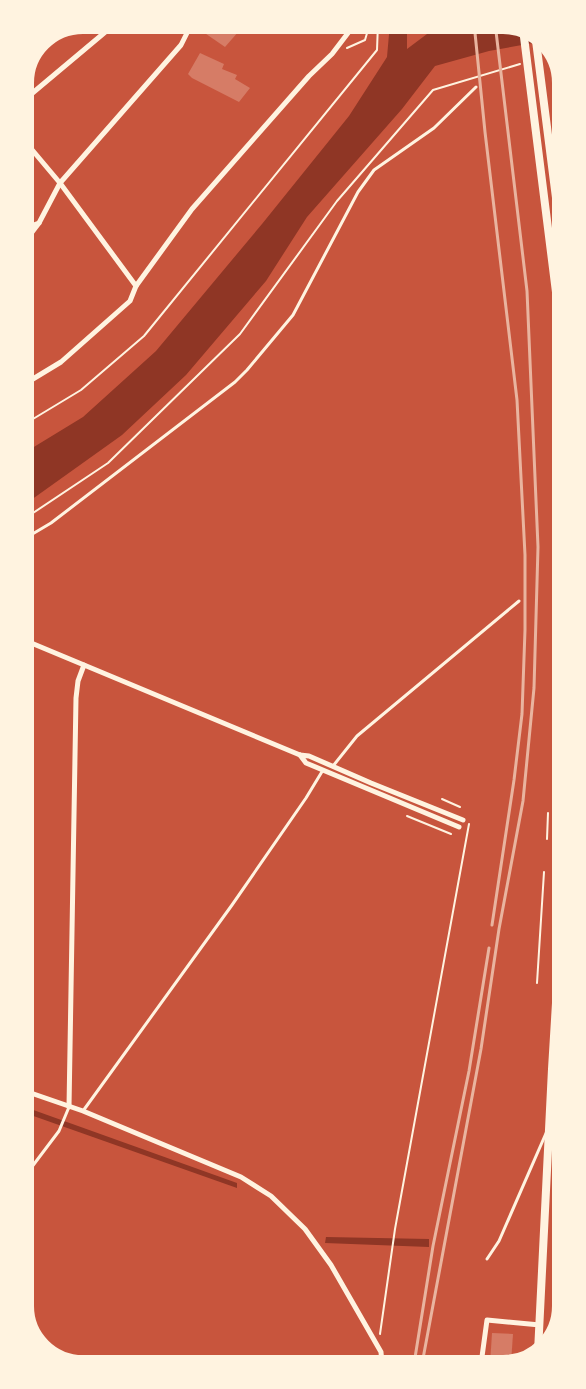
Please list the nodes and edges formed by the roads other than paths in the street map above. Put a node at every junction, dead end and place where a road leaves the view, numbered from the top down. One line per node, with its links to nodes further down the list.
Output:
1 (105, 31): 7 (street)
2 (188, 31): 9 (street)
3 (348, 31): 15 (street)
4 (524, 36): 14 (street)
5 (536, 44): 10 (street)
6 (476, 87): 17 (lane)
7 (31, 94)
8 (31, 149): 9 (street)
9 (60, 183): 11 (street); 15 (street)
10 (555, 191)
11 (38, 223): 12 (street); 13 (street)
12 (31, 226)
13 (31, 233)
14 (555, 283)
15 (136, 286): 16 (street)
16 (31, 380)
17 (31, 535)
18 (519, 601): 22 (lane)
19 (31, 643): 20 (street)
20 (84, 665): 21 (street); 28 (street)
21 (300, 756): 22 (street); 23 (street)
22 (333, 766): 24 (street)
23 (323, 770): 25 (street); 29 (lane)
24 (462, 820)
25 (459, 827)
26 (555, 1030): 30 (street)
27 (31, 1093): 28 (street)
28 (69, 1106): 29 (street); 31 (lane)
29 (83, 1111): 35 (street)
30 (550, 1124): 32 (lane); 33 (street)
31 (31, 1168)
32 (487, 1259)
33 (540, 1325): 34 (street); 36 (street)
34 (539, 1343)
35 (382, 1358)
36 (482, 1358)

